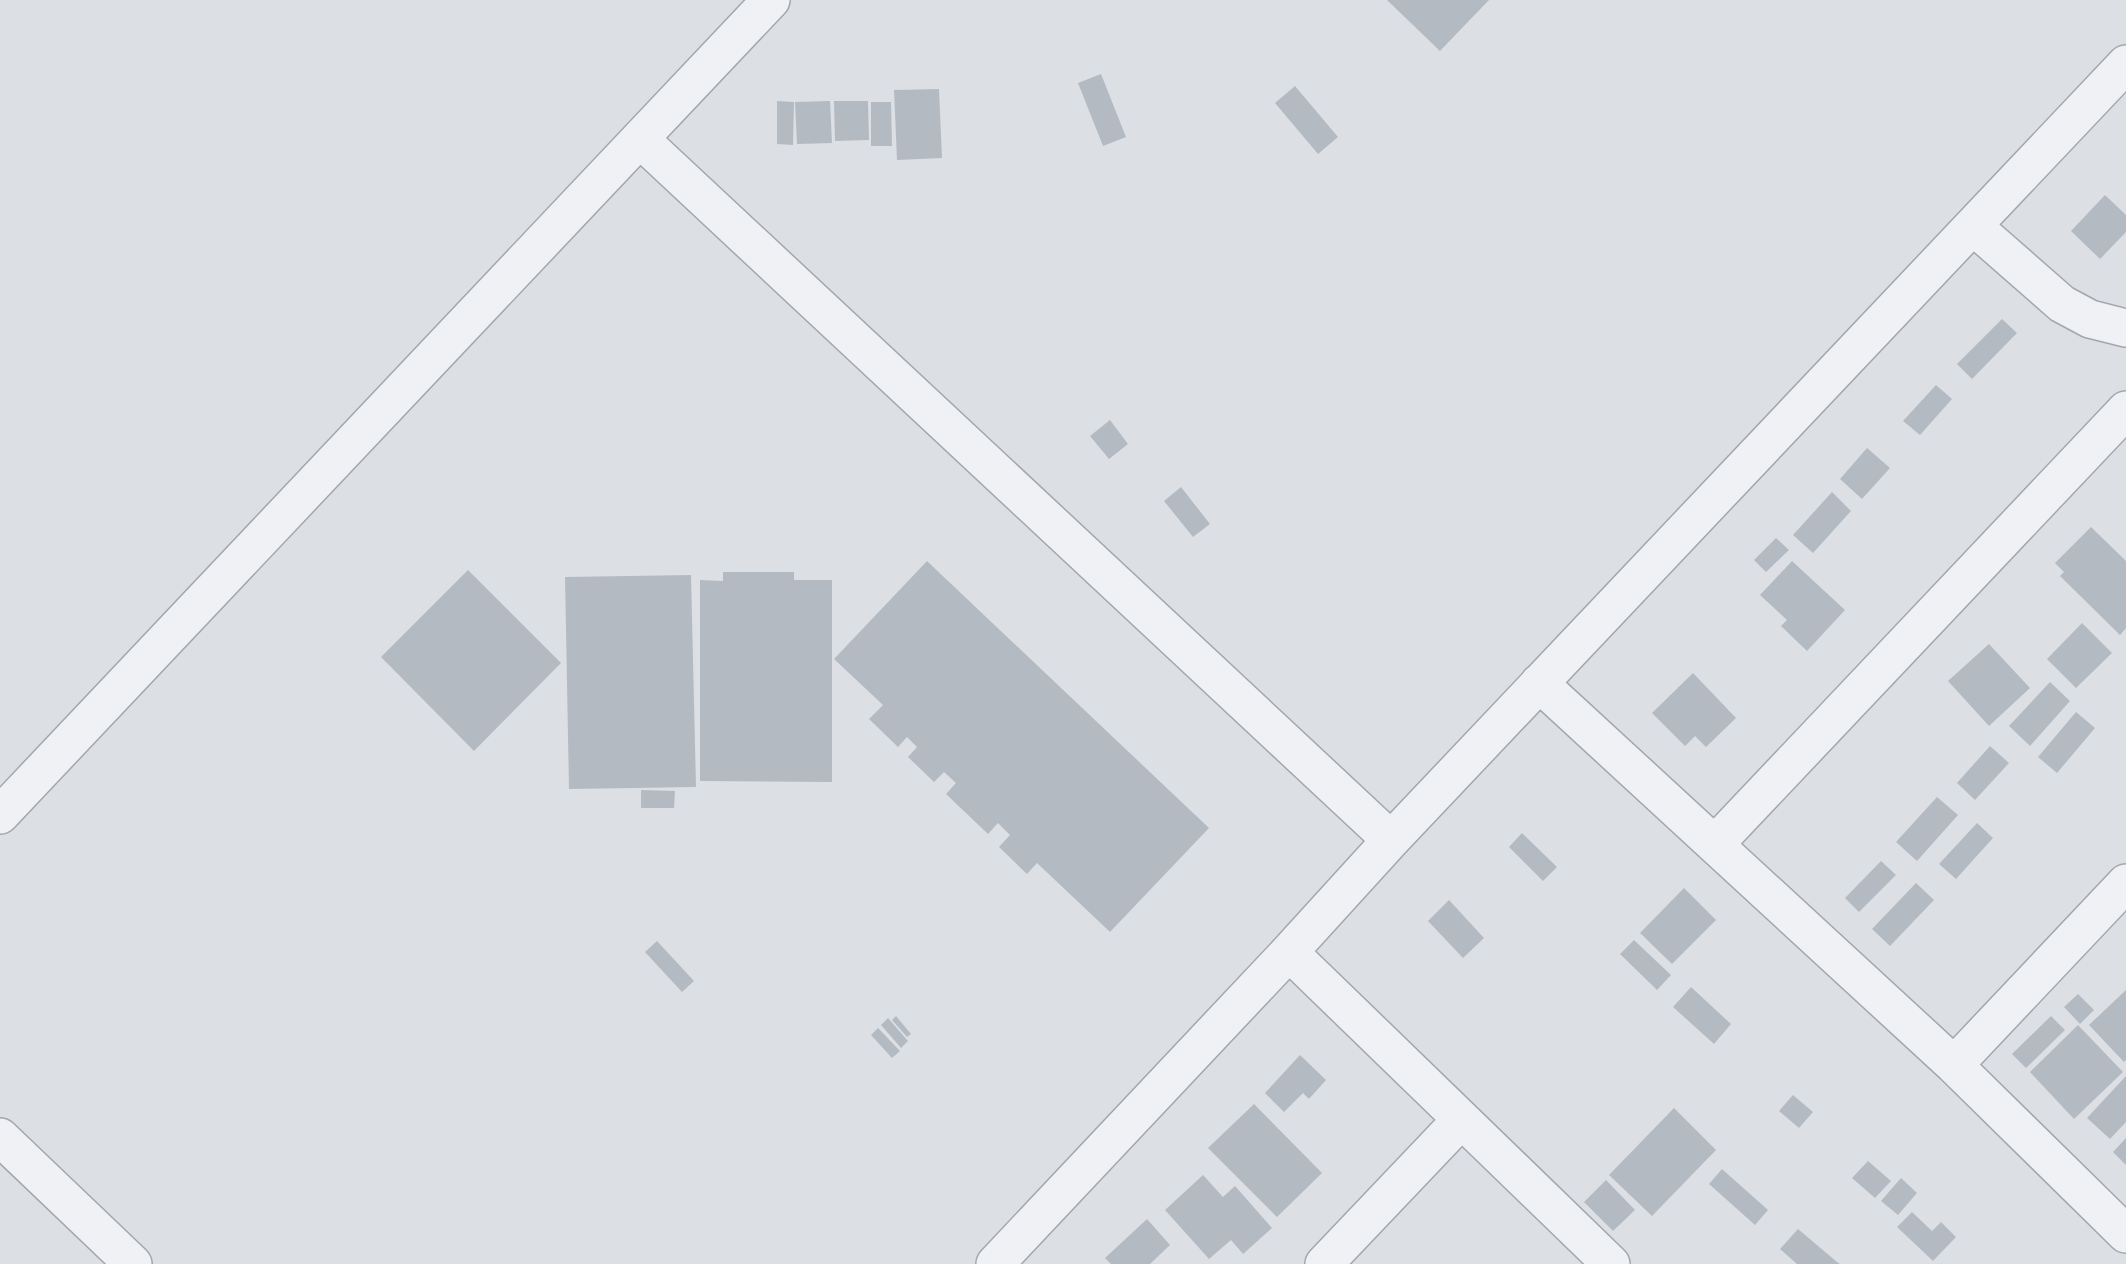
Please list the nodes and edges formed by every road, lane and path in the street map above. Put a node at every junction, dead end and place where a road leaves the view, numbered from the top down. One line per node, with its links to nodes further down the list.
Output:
1 (771, 0): 3 (street)
2 (2126, 64): 4 (street)
3 (640, 139): 8 (street); 9 (street)
4 (1973, 226): 5 (street); 7 (street)
5 (2126, 328)
6 (2126, 410): 10 (street)
7 (1539, 683): 9 (street); 10 (street)
8 (0, 816)
9 (1391, 841): 12 (street)
10 (1715, 844): 13 (street)
11 (2126, 883): 13 (street)
12 (1289, 952): 14 (street); 18 (street)
13 (1955, 1065): 16 (street)
14 (1461, 1120): 19 (street); 20 (street)
15 (0, 1137): 17 (street)
16 (2126, 1234)
17 (133, 1264)
18 (995, 1264)
19 (1324, 1264)
20 (1611, 1264)

